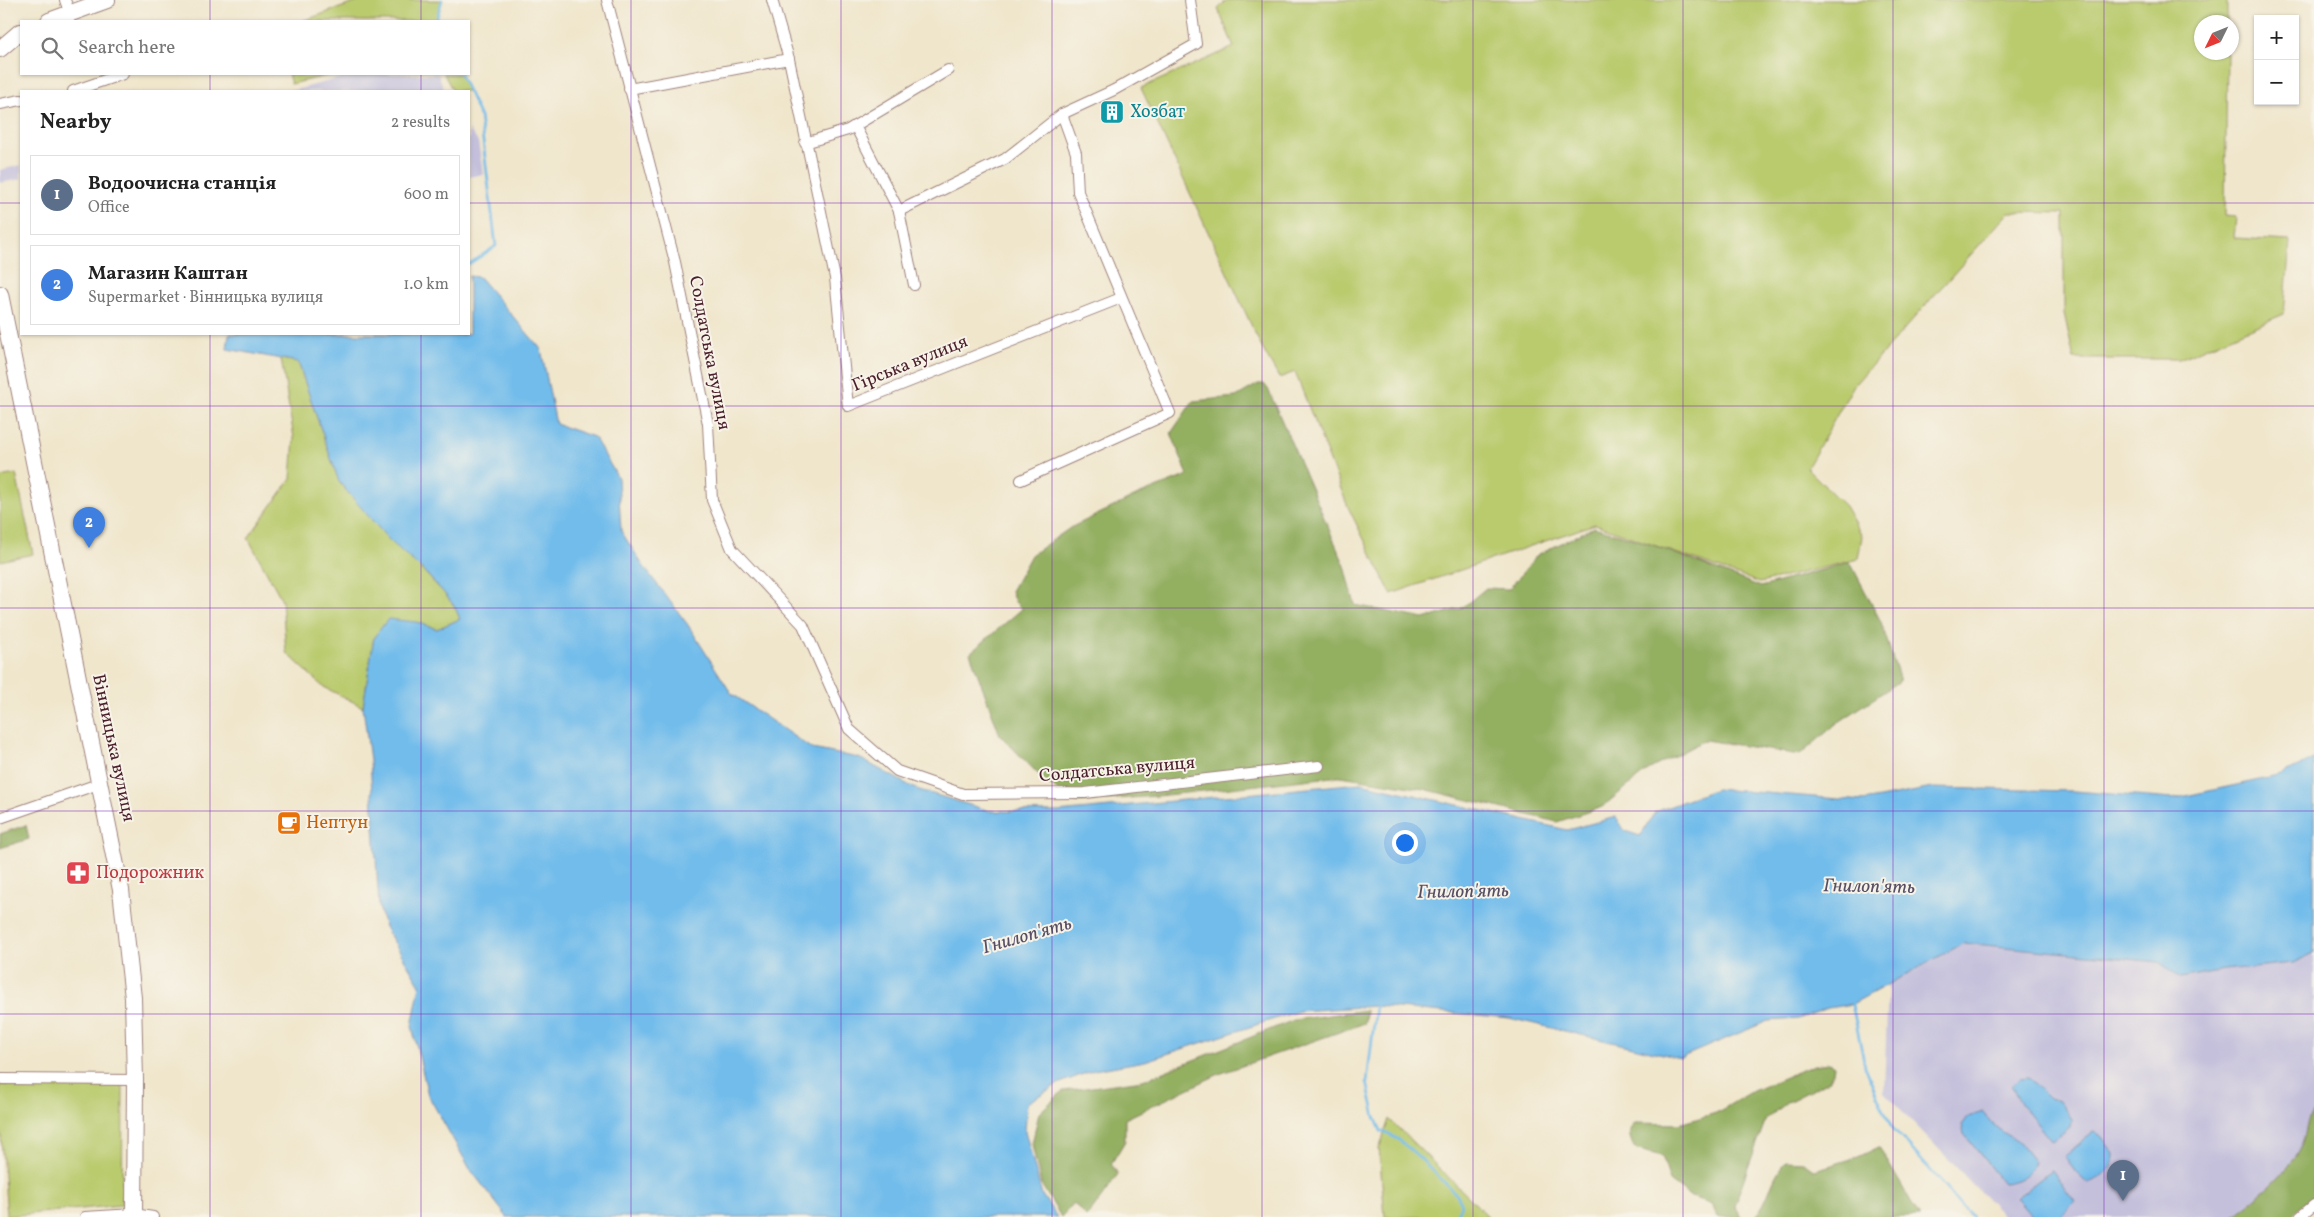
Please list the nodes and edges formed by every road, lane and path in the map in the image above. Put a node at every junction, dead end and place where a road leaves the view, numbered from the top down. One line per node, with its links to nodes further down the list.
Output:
1 (107, 0): 5 (main road)
2 (607, 0): 14 (street, Солдатська вулиця)
3 (772, 0): 11 (street, Гірська вулиця)
4 (1190, 0): 18 (street)
5 (67, 7): 6 (main road)
6 (50, 20)
7 (20, 31): 9 (main road)
8 (20, 32): 10 (main road)
9 (0, 39)
10 (0, 49)
11 (789, 59): 14 (street); 20 (street, Гірська вулиця)
12 (948, 70): 19 (street)
13 (120, 75): 15 (street)
14 (629, 89): 26 (street, Солдатська вулиця)
15 (76, 90)
16 (20, 100): 17 (street)
17 (0, 104)
18 (1062, 114): 21 (street); 24 (street)
19 (854, 126): 20 (street); 21 (street)
20 (805, 143): 24 (street, Гірська вулиця)
21 (899, 211): 22 (street)
22 (914, 285)
23 (0, 294): 27 (main road, Вінницька вулиця)
24 (1121, 298): 25 (street)
25 (1021, 480)
26 (1319, 766)
27 (100, 783): 28 (street); 30 (main road, Вінницька вулиця)
28 (0, 818)
29 (0, 1079): 30 (street)
30 (135, 1080): 32 (main road, Вінницька вулиця)
31 (2314, 1205): 35 (street)
32 (134, 1216): 33 (street); 34 (street)
33 (85, 1217)
34 (153, 1217)
35 (2300, 1217)

